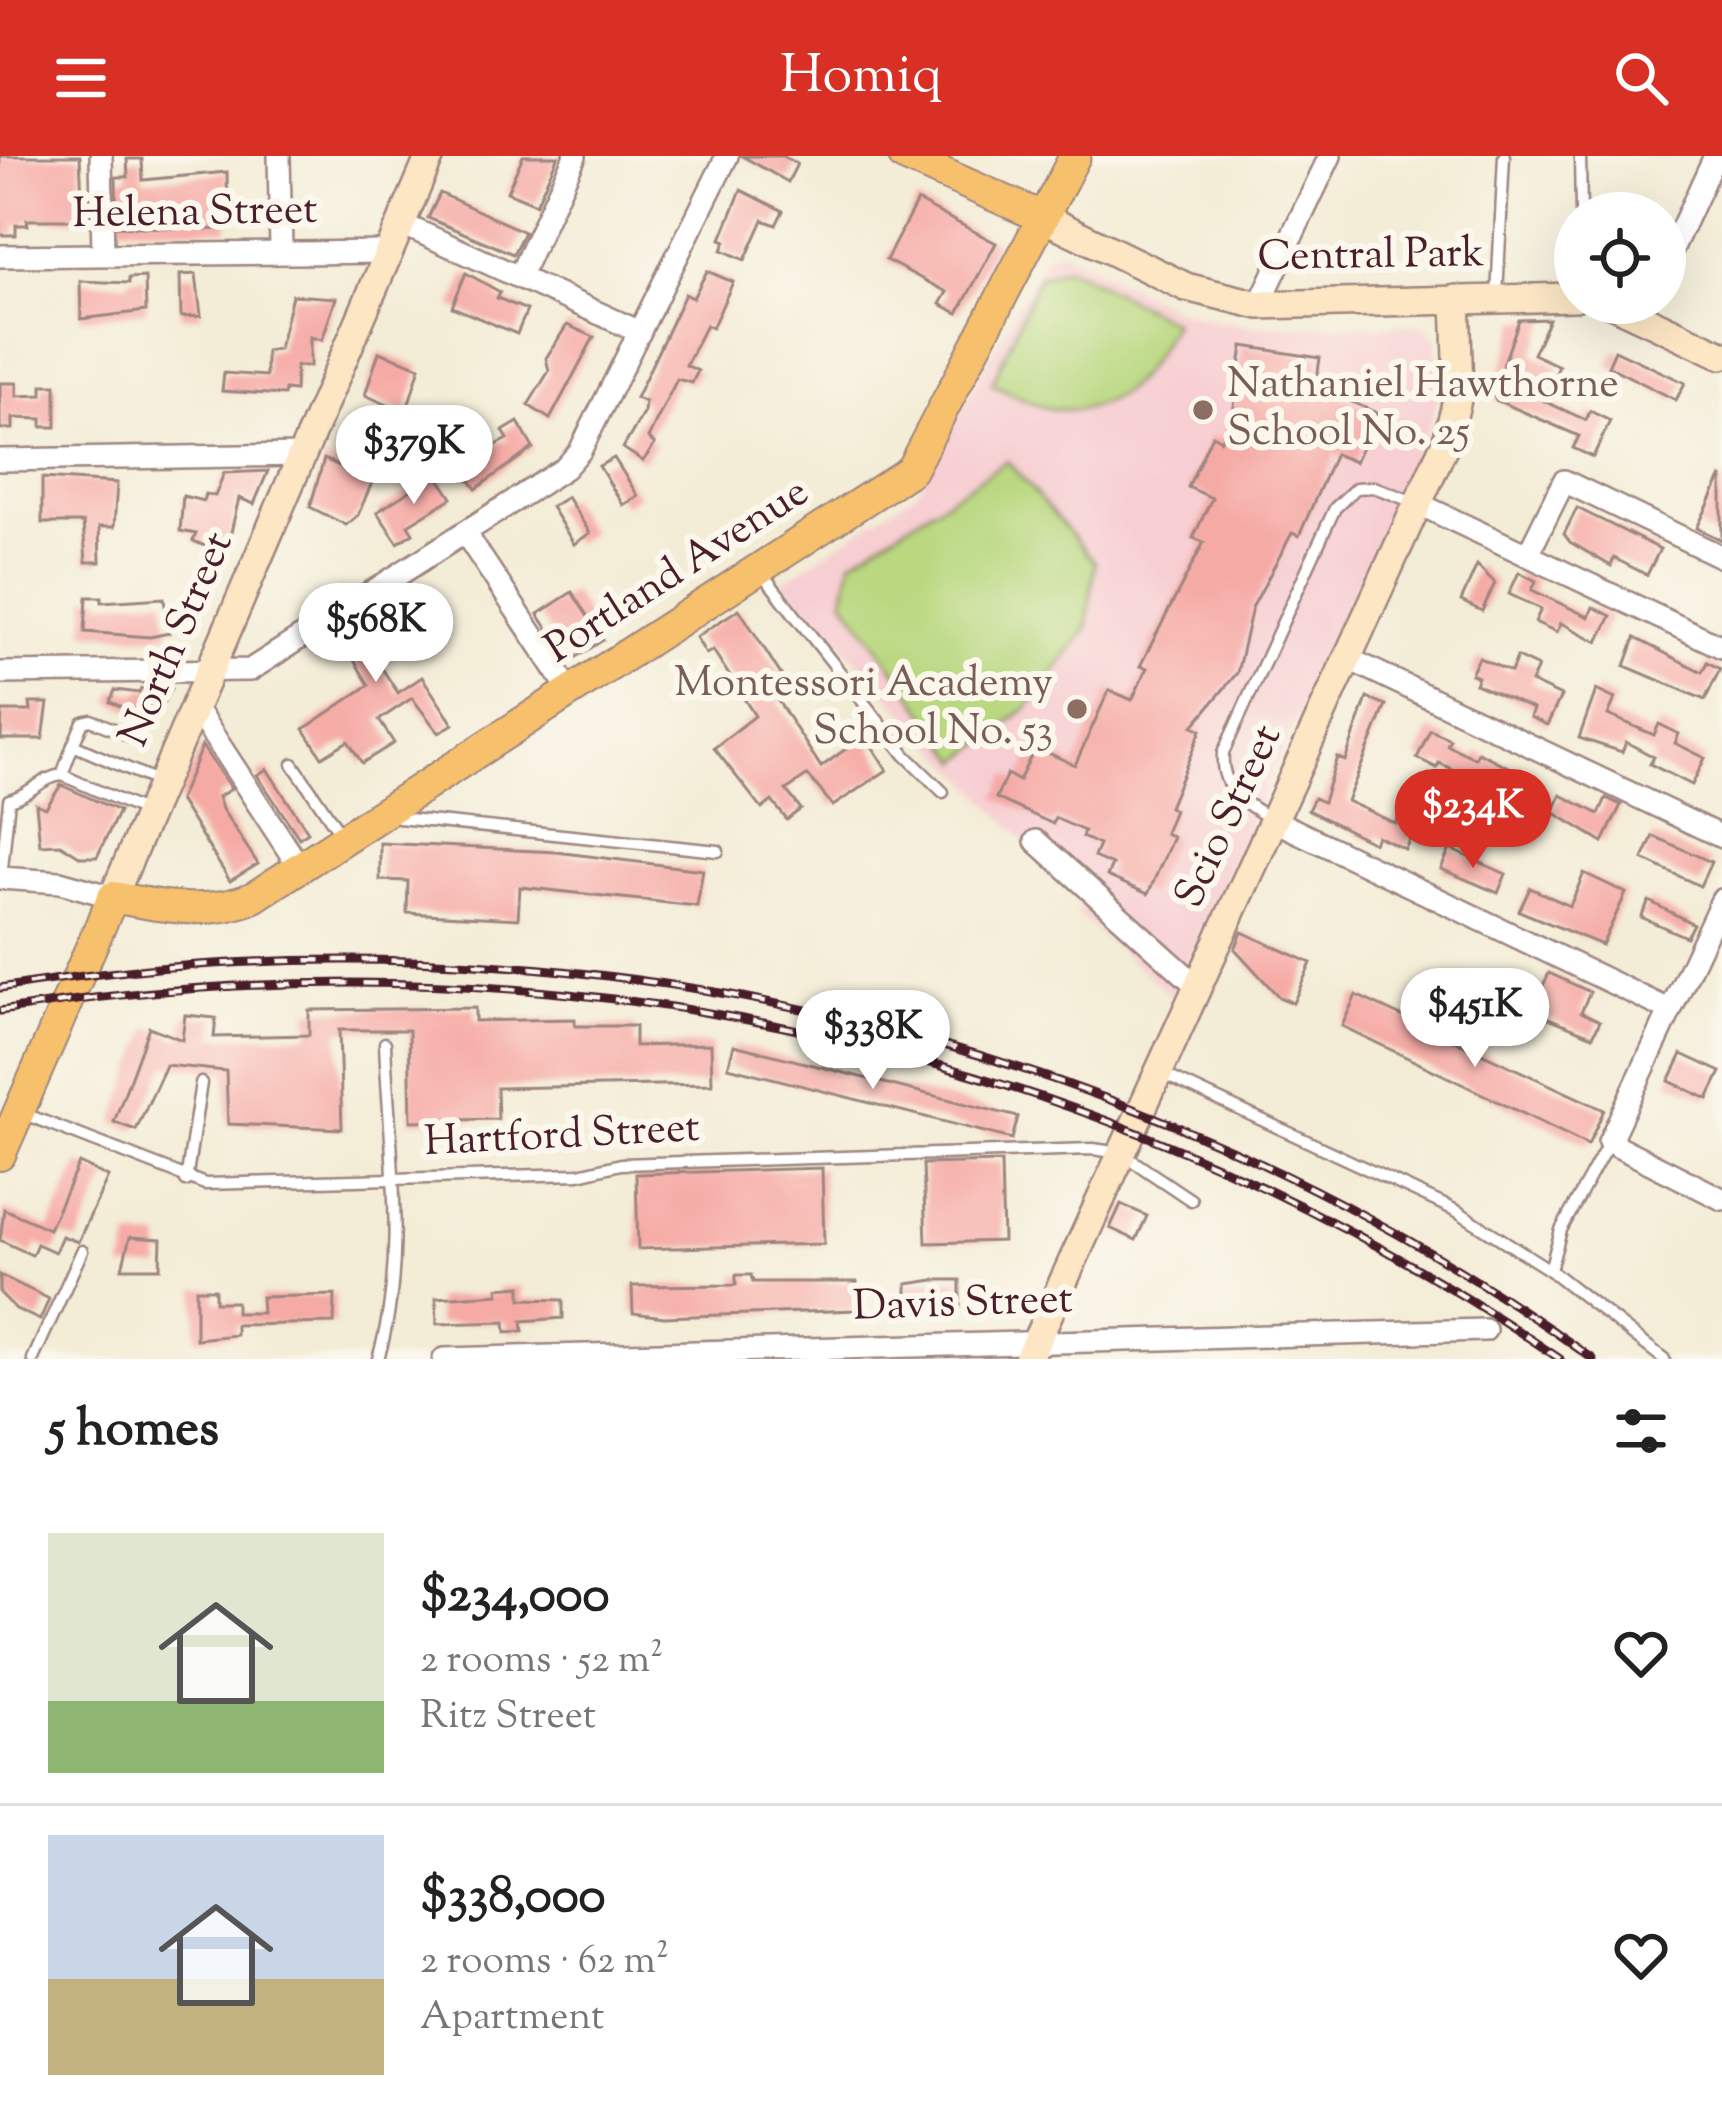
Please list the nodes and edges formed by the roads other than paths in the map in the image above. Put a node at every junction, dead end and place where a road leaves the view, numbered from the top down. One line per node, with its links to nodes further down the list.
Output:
1 (101, 156): 18 (street)
2 (280, 156): 16 (street)
3 (430, 156): 15 (street, North Street)
4 (575, 156): 20 (street)
5 (727, 156): 26 (street)
6 (904, 156): 13 (main road)
7 (1075, 156): 13 (main road, Portland Avenue)
8 (1330, 156): 24 (street)
9 (1504, 156): 22 (lane)
10 (1580, 156): 12 (lane)
11 (1715, 156): 14 (street)
12 (1581, 192)
13 (1042, 217): 24 (street, Central Park); 34 (main road, Portland Avenue)
14 (1686, 219)
15 (402, 224): 17 (street, North Street); 20 (street)
16 (281, 250): 17 (street, Helena Street); 18 (street, Helena Street)
17 (391, 251): 28 (street, North Street)
18 (103, 253): 19 (street, Helena Street)
19 (0, 256)
20 (519, 277): 26 (street)
21 (1554, 297): 22 (street, Central Park)
22 (1497, 298): 23 (street, Central Park)
23 (1456, 299): 24 (street, Central Park); 30 (street, Scio Street)
24 (1259, 305)
25 (1669, 324): 27 (street)
26 (640, 332): 31 (street)
27 (1722, 355)
28 (302, 455): 29 (street); 37 (street, North Street)
29 (0, 460)
30 (1417, 503): 32 (street); 36 (street, Scio Street); 49 (lane)
31 (465, 533): 37 (street); 39 (street)
32 (1528, 554): 33 (street); 35 (street)
33 (1722, 556)
34 (761, 572): 39 (main road, Portland Avenue); 46 (lane)
35 (1722, 647)
36 (1349, 659): 49 (street, Scio Street); 50 (street)
37 (211, 668): 38 (street); 40 (street, North Street)
38 (0, 673)
39 (570, 691): 48 (main road, Portland Avenue)
40 (194, 706): 45 (street, North Street); 54 (street)
41 (138, 739): 42 (lane)
42 (74, 746): 44 (lane); 45 (lane)
43 (293, 764): 51 (lane)
44 (62, 775): 47 (lane); 55 (lane)
45 (162, 783): 47 (street, North Street)
46 (944, 792)
47 (149, 814): 56 (street, North Street)
48 (380, 815): 51 (main road, Portland Avenue); 53 (lane)
49 (1273, 820): 58 (street, Scio Street); 59 (street)
50 (1722, 837)
51 (343, 839): 54 (main road, Portland Avenue)
52 (1036, 841): 58 (street)
53 (718, 851)
54 (300, 868): 56 (main road, Portland Avenue)
55 (0, 878): 56 (street)
56 (113, 897): 63 (main road, North Street)
57 (1721, 904): 59 (street)
58 (1198, 986): 61 (street, Scio Street)
59 (1669, 1010): 64 (street)
60 (385, 1042): 67 (lane)
61 (1159, 1072): 65 (street, Scio Street); 72 (lane)
62 (201, 1083): 68 (lane)
63 (19, 1112): 66 (main road, North Street); 68 (lane, Hartford Street)
64 (1609, 1142): 69 (street); 72 (lane)
65 (1121, 1153): 67 (lane, Hartford Street); 70 (lane); 74 (street, Scio Street)
66 (0, 1155)
67 (391, 1180): 68 (lane, Hartford Street); 76 (lane)
68 (187, 1181)
69 (1722, 1199)
70 (1191, 1200)
71 (82, 1251): 75 (lane)
72 (1550, 1270): 78 (lane)
73 (1485, 1330): 74 (street, Davis Street)
74 (1032, 1350): 77 (street, Davis Street)
75 (33, 1359)
76 (378, 1359)
77 (445, 1359)
78 (1664, 1359)

